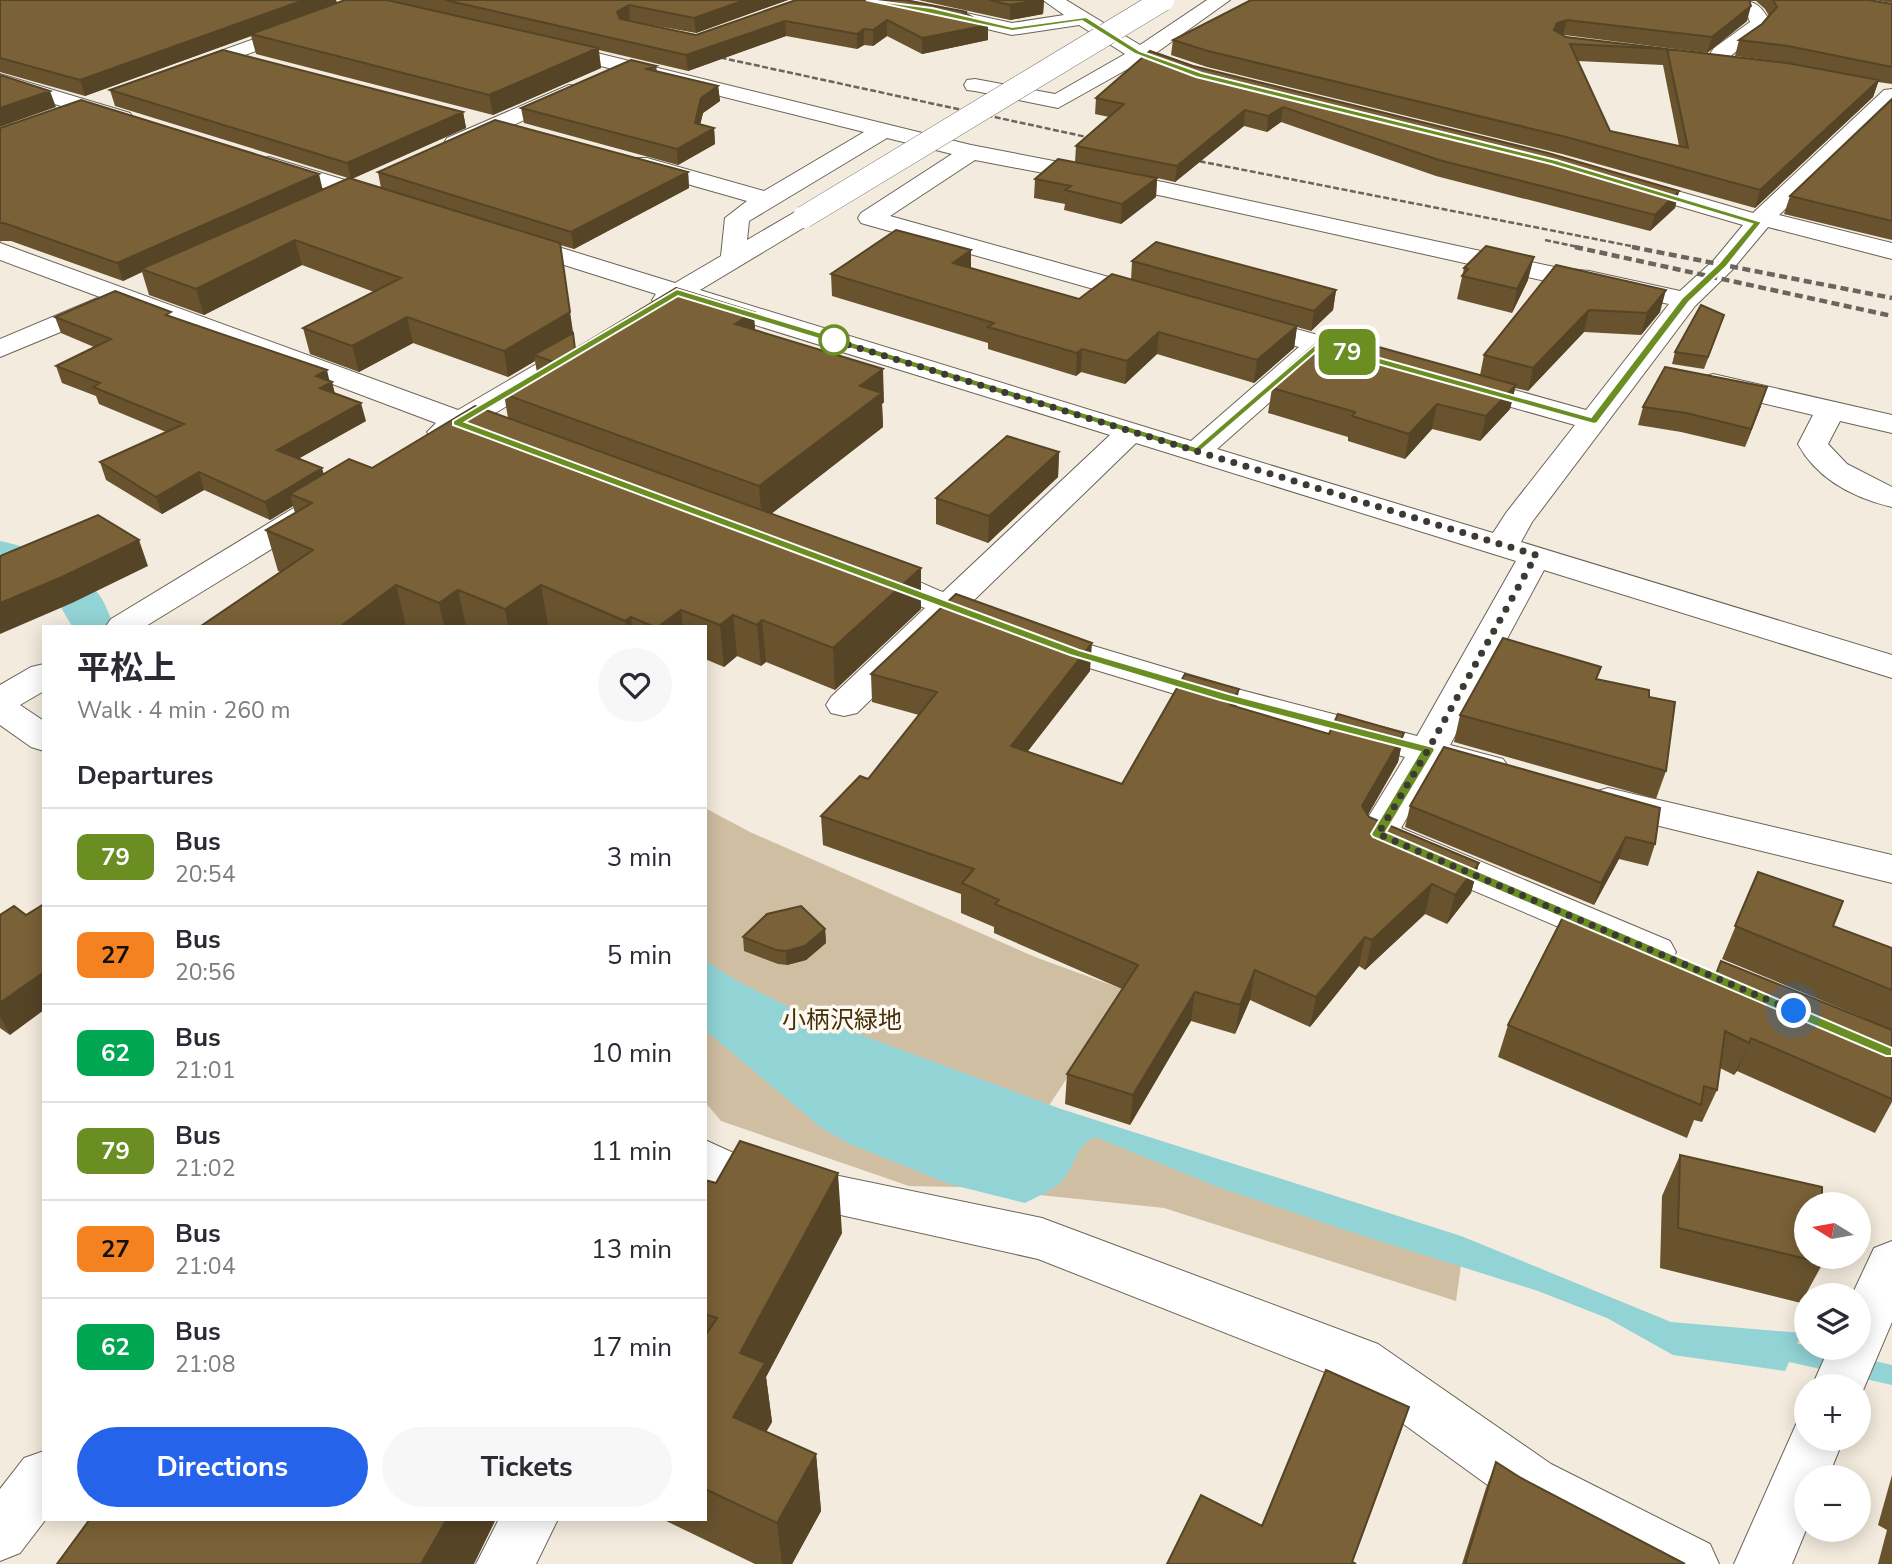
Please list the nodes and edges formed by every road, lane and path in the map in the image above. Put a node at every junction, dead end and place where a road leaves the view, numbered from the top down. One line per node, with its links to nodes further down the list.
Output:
1 (869, 0): 6 (street)
2 (1097, 0): 6 (street)
3 (1163, 0): 43 (street, bridge)
4 (1220, 0): 9 (street)
5 (1740, 0): 12 (street)
6 (1068, 9): 9 (street)
7 (327, 18): 10 (street)
8 (523, 41): 14 (street)
9 (1138, 53): 17 (street); 19 (street)
10 (226, 55): 13 (street); 16 (street)
11 (1687, 60): 12 (street)
12 (1714, 63): 15 (street)
13 (262, 64)
14 (629, 65): 26 (street); 27 (street)
15 (1741, 66)
16 (162, 78)
17 (1211, 78)
18 (0, 80): 22 (street)
19 (975, 85)
20 (1884, 91): 39 (street)
21 (111, 97): 22 (street)
22 (85, 106): 24 (street); 25 (street)
23 (454, 115): 26 (street)
24 (56, 117)
25 (149, 126)
26 (493, 126): 28 (street); 30 (street)
27 (882, 131): 29 (street); 36 (street)
28 (531, 136)
29 (971, 152): 47 (street); 48 (street)
30 (435, 153)
31 (251, 158): 35 (street)
32 (620, 159): 36 (street)
33 (388, 174): 35 (street)
34 (1604, 177): 39 (street)
35 (353, 190): 37 (street); 38 (street)
36 (765, 199): 43 (street)
37 (322, 204)
38 (405, 206)
39 (1760, 220): 42 (street); 47 (street)
40 (484, 231): 45 (street)
41 (0, 251): 46 (street)
42 (1892, 251)
43 (733, 260): 45 (street)
44 (160, 279): 46 (street)
45 (677, 292): 49 (street); 61 (street)
46 (122, 296): 52 (street); 59 (street)
47 (1686, 300): 58 (street)
48 (1174, 303)
49 (642, 313)
50 (1226, 318): 51 (street)
51 (1319, 344): 54 (street); 64 (street)
52 (0, 349)
53 (572, 354): 59 (street)
54 (1384, 362)
55 (1436, 377): 58 (street)
56 (1691, 379): 57 (street)
57 (1830, 409): 60 (street); 66 (street)
58 (1594, 421): 67 (street)
59 (456, 423): 62 (street); 63 (street)
60 (1892, 424)
61 (1131, 432): 64 (street); 69 (street)
62 (421, 444)
63 (533, 451)
64 (1197, 451): 67 (street)
65 (339, 495): 70 (street)
66 (1892, 498)
67 (1520, 550): 71 (street); 77 (street)
68 (844, 567): 69 (street)
69 (948, 604): 74 (street); 77 (street)
70 (131, 622)
71 (1892, 667)
72 (42, 676): 73 (street)
73 (0, 701)
74 (844, 705)
75 (0, 708): 76 (street)
76 (42, 738)
77 (1428, 750): 78 (street); 81 (street)
78 (1519, 776)
79 (1571, 790): 80 (street)
80 (1892, 869)
81 (1683, 964)
82 (712, 1180): 90 (street)
83 (1892, 1263): 84 (street)
84 (1871, 1311)
85 (1811, 1451): 91 (street)
86 (42, 1479): 88 (street)
87 (529, 1521): 89 (street)
88 (0, 1533)
89 (505, 1564)
90 (1690, 1564)
91 (1763, 1564)

